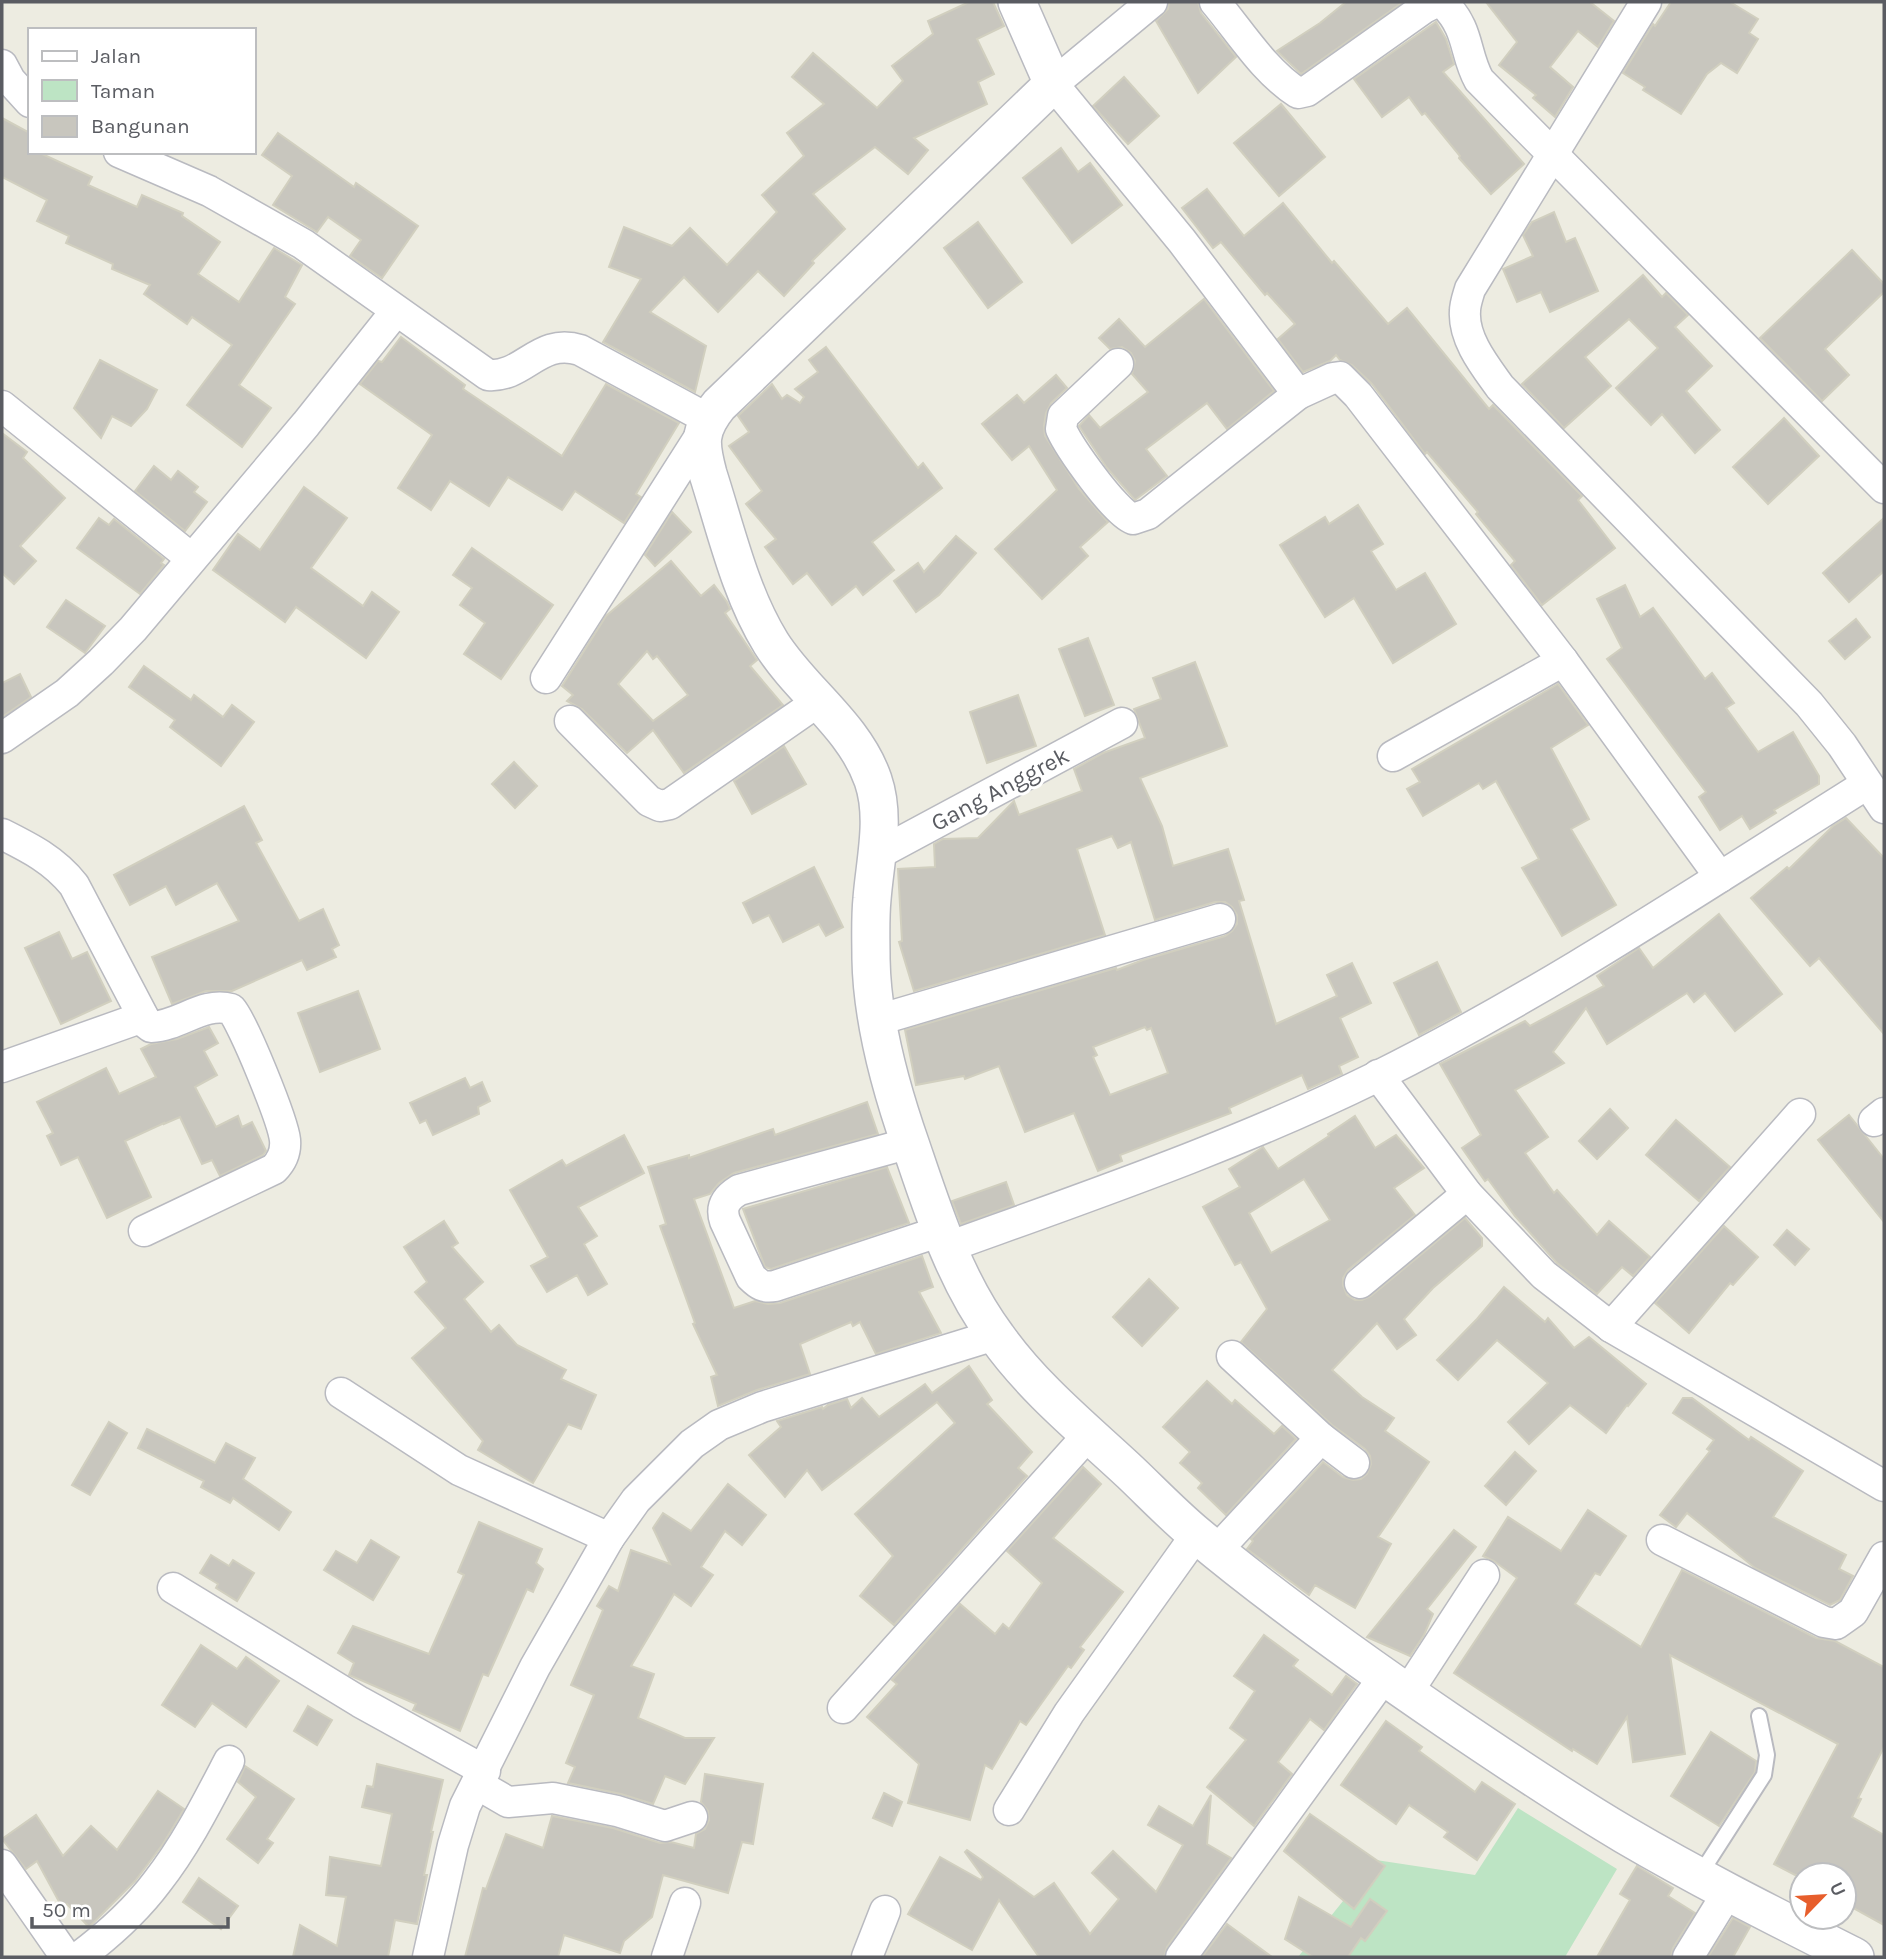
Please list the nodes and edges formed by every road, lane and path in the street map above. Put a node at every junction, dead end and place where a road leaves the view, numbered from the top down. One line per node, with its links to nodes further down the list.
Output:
1 (1152, 2): 6 (street)
2 (1215, 2): 9 (street)
3 (1647, 2): 9 (street)
4 (1020, 3): 6 (street)
5 (2, 65): 7 (street)
6 (1053, 84): 12 (street); 14 (street)
7 (28, 100)
8 (124, 154): 10 (street)
9 (1554, 155): 15 (street); 24 (street)
10 (396, 311): 14 (street); 16 (street)
11 (1118, 365): 12 (street)
12 (1298, 394): 17 (street)
13 (2, 405): 16 (street)
14 (705, 426): 18 (street); 19 (street)
15 (1884, 488)
16 (191, 558): 22 (street)
17 (1563, 661): 23 (street); 28 (street)
18 (546, 678)
19 (819, 701): 20 (street); 27 (street)
20 (570, 721)
21 (1122, 723): 27 (street, Gang Anggrek)
22 (2, 738)
23 (1393, 756)
24 (1867, 784): 25 (street); 28 (street)
25 (1884, 808)
26 (2, 834): 30 (street)
27 (877, 854): 31 (street)
28 (1720, 877): 33 (street)
29 (1220, 919): 31 (street)
30 (143, 1017): 32 (street); 37 (street)
31 (878, 1020): 35 (street)
32 (2, 1067)
33 (1378, 1076): 36 (street); 38 (street)
34 (1800, 1114): 40 (street)
35 (910, 1143): 38 (street); 38 (street)
36 (1468, 1194): 39 (street); 40 (street)
37 (144, 1231)
38 (945, 1239): 41 (street)
39 (1360, 1283)
40 (1611, 1327): 47 (street)
41 (995, 1335): 44 (street); 48 (street)
42 (1232, 1356): 45 (street)
43 (341, 1393): 48 (street)
44 (1089, 1434): 50 (street); 55 (street)
45 (1321, 1438): 46 (street); 50 (street)
46 (1354, 1463)
47 (1884, 1486)
48 (609, 1538): 58 (street)
49 (1662, 1539): 51 (street)
50 (1207, 1542): 54 (street); 59 (street)
51 (1884, 1557)
52 (1484, 1575): 54 (street)
53 (173, 1588): 58 (street)
54 (1396, 1685): 62 (street); 70 (street)
55 (843, 1708)
56 (1759, 1716): 62 (lane)
57 (229, 1761): 66 (street)
58 (481, 1777): 60 (street); 67 (street)
59 (1009, 1810)
60 (692, 1817)
61 (2, 1865): 65 (street)
62 (1714, 1884): 71 (street); 72 (street)
63 (685, 1903): 68 (street)
64 (885, 1911): 69 (street)
65 (66, 1957)
66 (79, 1957)
67 (428, 1957)
68 (667, 1957)
69 (867, 1957)
70 (1181, 1957)
71 (1688, 1957)
72 (1856, 1957)

